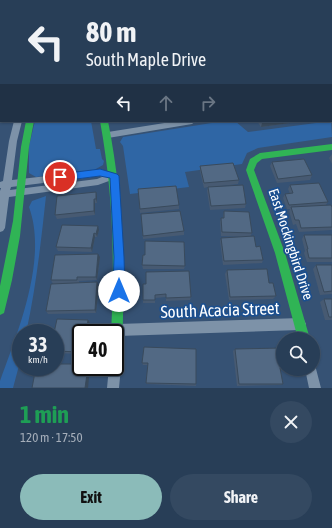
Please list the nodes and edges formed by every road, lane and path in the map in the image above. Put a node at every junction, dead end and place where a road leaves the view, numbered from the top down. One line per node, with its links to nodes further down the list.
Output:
1 (18, 122): 9 (street)
2 (30, 122): 8 (street)
3 (104, 122): 5 (street)
4 (186, 122): 5 (street)
5 (108, 135): 7 (street)
6 (332, 147): 15 (street, East Mockingbird Drive)
7 (114, 176): 8 (street); 10 (street); 14 (street)
8 (22, 182): 9 (street); 10 (street)
9 (3, 184): 11 (street)
10 (20, 192): 11 (street); 13 (street)
11 (3, 195): 12 (street)
12 (0, 228)
13 (0, 309)
14 (118, 324)
15 (300, 324): 16 (street, South Acacia Street); 17 (street, East Mockingbird Drive)
16 (124, 330)
17 (302, 332)
18 (114, 376): 20 (street)
19 (312, 376): 21 (street)
20 (113, 388)
21 (315, 388)

